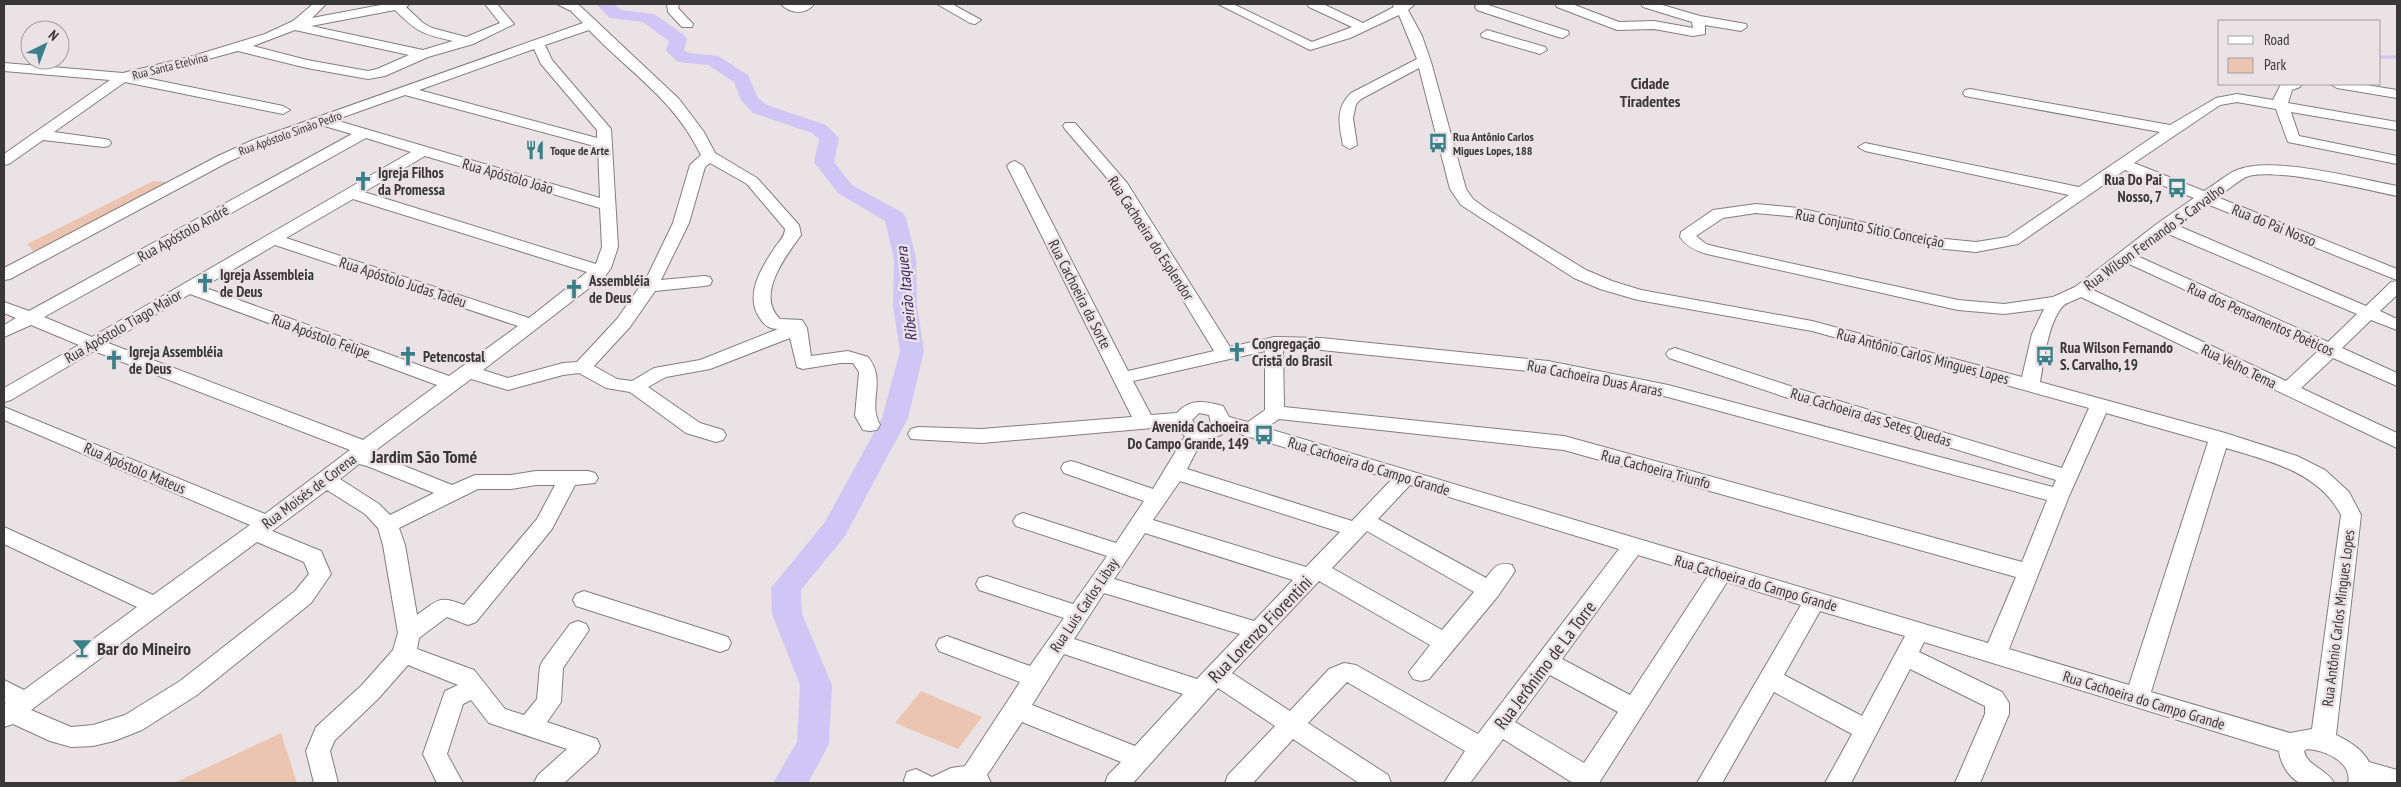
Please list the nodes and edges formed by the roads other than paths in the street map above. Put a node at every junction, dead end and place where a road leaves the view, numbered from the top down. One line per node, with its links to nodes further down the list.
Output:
1 (320, 4): 19 (street, Rua Santa Etelvina)
2 (401, 4): 19 (street); 25 (street)
3 (491, 4): 4 (street); 25 (street)
4 (506, 4)
5 (563, 4): 20 (street)
6 (673, 4): 18 (street)
7 (787, 4): 8 (street)
8 (808, 4)
9 (943, 4): 16 (street)
10 (1224, 4): 21 (street)
11 (1314, 4): 21 (street)
12 (1561, 4): 17 (street)
13 (1647, 4): 17 (street)
14 (1403, 5): 21 (street); 31 (street, Rua Antônio Carlos Mingues Lopes)
15 (1481, 6): 23 (street); 24 (street)
16 (975, 20)
17 (1698, 20): 22 (street)
18 (687, 24)
19 (296, 25): 27 (street, Rua Santa Etelvina); 30 (street)
20 (590, 25): 26 (street, Rua Apóstolo Simão Pedro); 53 (street)
21 (1362, 27)
22 (1741, 27)
23 (1487, 34): 28 (street); 29 (street)
24 (1563, 34)
25 (468, 41): 30 (street)
26 (537, 43): 36 (street, Rua Apóstolo Simão Pedro); 49 (street, Rua Moisés de Corena)
27 (240, 47): 30 (street); 33 (street, Rua Santa Etelvina)
28 (1540, 50)
29 (1495, 52)
30 (424, 54)
31 (1423, 61): 50 (street); 92 (street, Rua Antônio Carlos Mingues Lopes)
32 (4, 67): 33 (street)
33 (123, 77): 40 (street); 46 (street, Rua Santa Etelvina)
34 (2292, 85): 39 (street)
35 (2343, 85): 38 (street)
36 (405, 91): 41 (street, Rua Apóstolo Simão Pedro); 49 (street)
37 (1970, 93): 44 (street)
38 (2397, 94)
39 (2280, 105): 43 (street, Rua Conjunto Sítio Conceição); 44 (street, Rua Conjunto Sítio Conceição); 47 (street)
40 (283, 110)
41 (322, 121): 45 (street, Rua Apóstolo João); 67 (street, Rua Apóstolo Simão Pedro)
42 (1070, 126): 85 (street, Rua Cachoeira do Esplendor)
43 (2397, 126)
44 (2173, 130): 56 (street, Rua Conjunto Sítio Conceição)
45 (363, 134): 52 (street, Rua Apóstolo João); 77 (street, Rua Apóstolo André)
46 (39, 135): 48 (street); 55 (street, Rua Santa Etelvina)
47 (2291, 138): 54 (street)
48 (104, 144)
49 (606, 144): 62 (street, Rua Moisés de Corena)
50 (1350, 145)
51 (1866, 147): 60 (street)
52 (423, 152): 59 (street, Rua Apóstolo Tiago Maior); 62 (street, Rua Apóstolo João)
53 (709, 156): 71 (street); 80 (street)
54 (2397, 160)
55 (4, 161)
56 (2122, 164): 60 (street, Rua Conjunto Sítio Conceição); 61 (street, Rua do Pai Nosso)
57 (1015, 166): 89 (street, Rua Cachoeira da Sorte)
58 (2397, 191): 61 (street, Rua Wilson Fernando S. Carvalho)
59 (350, 193): 64 (street, Rua Apóstolo Tiago Maior); 66 (street)
60 (2084, 193): 74 (street, Rua Conjunto Sítio Conceição)
61 (2207, 197): 63 (street, Rua Wilson Fernando S. Carvalho); 68 (street, Rua do Pai Nosso)
62 (608, 205): 66 (street, Rua Moisés de Corena)
63 (2164, 226): 65 (street, Rua Wilson Fernando S. Carvalho); 76 (street)
64 (274, 239): 72 (street, Rua Apóstolo Tiago Maior); 78 (street, Rua Apóstolo Judas Tadeu)
65 (2126, 257): 73 (street, Rua Wilson Fernando S. Carvalho); 84 (street, Rua dos Pensamentos Poéticos)
66 (600, 271): 78 (street, Rua Moisés de Corena)
67 (4, 275)
68 (2397, 276)
69 (704, 281): 71 (street)
70 (2397, 286): 76 (street)
71 (648, 287): 87 (street)
72 (188, 288): 83 (street, Rua Apóstolo Tiago Maior); 91 (street, Rua Apóstolo Felipe)
73 (2082, 291): 74 (street, Rua Wilson Fernando S. Carvalho); 94 (street, Rua Velho Tema)
74 (2057, 302): 92 (street)
75 (4, 307): 77 (street)
76 (2370, 313): 79 (street); 84 (street)
77 (29, 318): 81 (street, Rua Apóstolo André); 83 (street)
78 (532, 324): 88 (street, Rua Moisés de Corena)
79 (2397, 325)
80 (798, 328): 93 (street); 101 (street)
81 (4, 332)
82 (1274, 343): 85 (street, Rua Cachoeira Duas Araras); 97 (street); 115 (street, Rua Cachoeira Duas Araras)
83 (93, 344): 95 (street, Rua Apóstolo Tiago Maior); 108 (street)
84 (2330, 350): 90 (street, Rua dos Pensamentos Poéticos); 94 (street)
85 (1225, 354): 89 (street, Rua Cachoeira Duas Araras)
86 (1675, 354): 111 (street, Rua Cachoeira das Setes Quedas)
87 (582, 367): 88 (street); 93 (street)
88 (469, 372): 91 (street, Rua Moisés de Corena)
89 (1122, 378): 100 (street, Rua Cachoeira da Sorte)
90 (2397, 380)
91 (452, 384): 108 (street, Rua Moisés de Corena)
92 (2030, 385): 96 (street, Rua Antônio Carlos Mingues Lopes)
93 (635, 387): 105 (street)
94 (2288, 390): 107 (street, Rua Velho Tema)
95 (4, 396)
96 (2100, 406): 106 (street, Rua Antônio Carlos Mingues Lopes); 111 (street)
97 (1275, 412): 103 (street); 126 (street, Rua Cachoeira Triunfo)
98 (4, 413): 121 (street, Rua Apóstolo Mateus)
99 (1222, 421): 102 (street); 102 (street, Rua Cachoeira do Campo Grande); 103 (street, Rua Cachoeira do Campo Grande)
100 (1146, 423): 102 (street); 104 (street)
101 (870, 425)
102 (1189, 426): 110 (street, Rua Luis Carlos Libay)
103 (1250, 430): 112 (street, Rua Cachoeira do Campo Grande)
104 (918, 434)
105 (716, 435)
106 (2218, 438): 153 (street); 161 (street, Rua Antônio Carlos Mingues Lopes)
107 (2397, 441)
108 (360, 452): 113 (street, Rua Moisés de Corena); 114 (street)
109 (1072, 468): 116 (street)
110 (1175, 472): 116 (street, Rua Luis Carlos Libay); 120 (street)
111 (2070, 476): 115 (street)
112 (1406, 477): 120 (street, Rua Lorenzo Fiorentini); 123 (street, Rua Cachoeira do Campo Grande)
113 (326, 480): 119 (street); 121 (street, Rua Moisés de Corena)
114 (453, 493): 119 (street); 139 (street)
115 (2059, 496): 126 (street)
116 (1156, 498): 118 (street, Rua Luis Carlos Libay)
117 (1023, 521): 124 (street)
118 (1140, 524): 124 (street, Rua Luis Carlos Libay); 128 (street)
119 (387, 525): 139 (street)
120 (1361, 526): 128 (street, Rua Lorenzo Fiorentini); 131 (street)
121 (261, 527): 134 (street, Rua Moisés de Corena); 156 (street, Rua Apóstolo Mateus)
122 (4, 535): 134 (street)
123 (1633, 546): 127 (street, Rua Cachoeira do Campo Grande); 146 (street, Rua Jerônimo de La Torre)
124 (1120, 552): 129 (street, Rua Luis Carlos Libay)
125 (1504, 571): 131 (street)
126 (2028, 572): 144 (street)
127 (1722, 573): 133 (street, Rua Cachoeira do Campo Grande); 154 (street)
128 (1314, 574): 138 (street, Rua Lorenzo Fiorentini); 142 (street)
129 (1098, 583): 135 (street, Rua Luis Carlos Libay); 138 (street)
130 (987, 584): 135 (street)
131 (1490, 590): 142 (street)
132 (584, 600): 140 (street)
133 (1815, 600): 137 (street, Rua Cachoeira do Campo Grande); 149 (street)
134 (156, 606): 156 (street, Rua Moisés de Corena)
135 (1078, 614): 141 (street, Rua Luis Carlos Libay)
136 (578, 630): 159 (street)
137 (1919, 631): 144 (street, Rua Cachoeira do Campo Grande); 145 (street)
138 (1258, 632): 150 (street, Rua Lorenzo Fiorentini)
139 (407, 643): 151 (street); 169 (street)
140 (720, 643)
141 (1058, 643): 148 (street, Rua Luis Carlos Libay); 150 (street)
142 (1445, 643): 147 (street)
143 (947, 645): 148 (street)
144 (1995, 655): 153 (street, Rua Cachoeira do Campo Grande)
145 (1905, 656): 160 (street); 179 (street)
146 (1547, 662): 154 (street); 158 (street, Rua Jerônimo de La Torre)
147 (1420, 672)
148 (1035, 678): 155 (street, Rua Luis Carlos Libay)
149 (1770, 679): 160 (street); 177 (street)
150 (1209, 683): 157 (street); 164 (street, Rua Lorenzo Fiorentini)
151 (474, 688): 159 (street); 170 (street)
152 (4, 690): 156 (street)
153 (2137, 698): 162 (street, Rua Cachoeira do Campo Grande)
154 (1635, 709): 167 (street)
155 (1017, 710): 164 (street); 166 (street, Rua Luis Carlos Libay)
156 (13, 711)
157 (1290, 724): 163 (street); 174 (street); 175 (street)
158 (1500, 725): 163 (street, Rua Jerônimo de La Torre); 167 (street)
159 (529, 727): 171 (street)
160 (1867, 730): 178 (street)
161 (2323, 740): 162 (street, Rua Cachoeira do Campo Grande); 165 (street, Rua Cachoeira do Campo Grande)
162 (2291, 744): 180 (street)
163 (1482, 749): 176 (street, Rua Jerônimo de La Torre)
164 (1139, 758): 173 (street, Rua Lorenzo Fiorentini)
165 (2361, 777): 168 (street, Rua Cachoeira do Campo Grande)
166 (975, 781): 172 (street)
167 (1587, 781)
168 (2397, 781)
169 (326, 783)
170 (450, 783)
171 (547, 783)
172 (942, 783)
173 (1117, 783)
174 (1237, 783)
175 (1379, 783)
176 (1456, 783)
177 (1709, 783)
178 (1838, 783)
179 (1968, 783)
180 (2320, 783)

